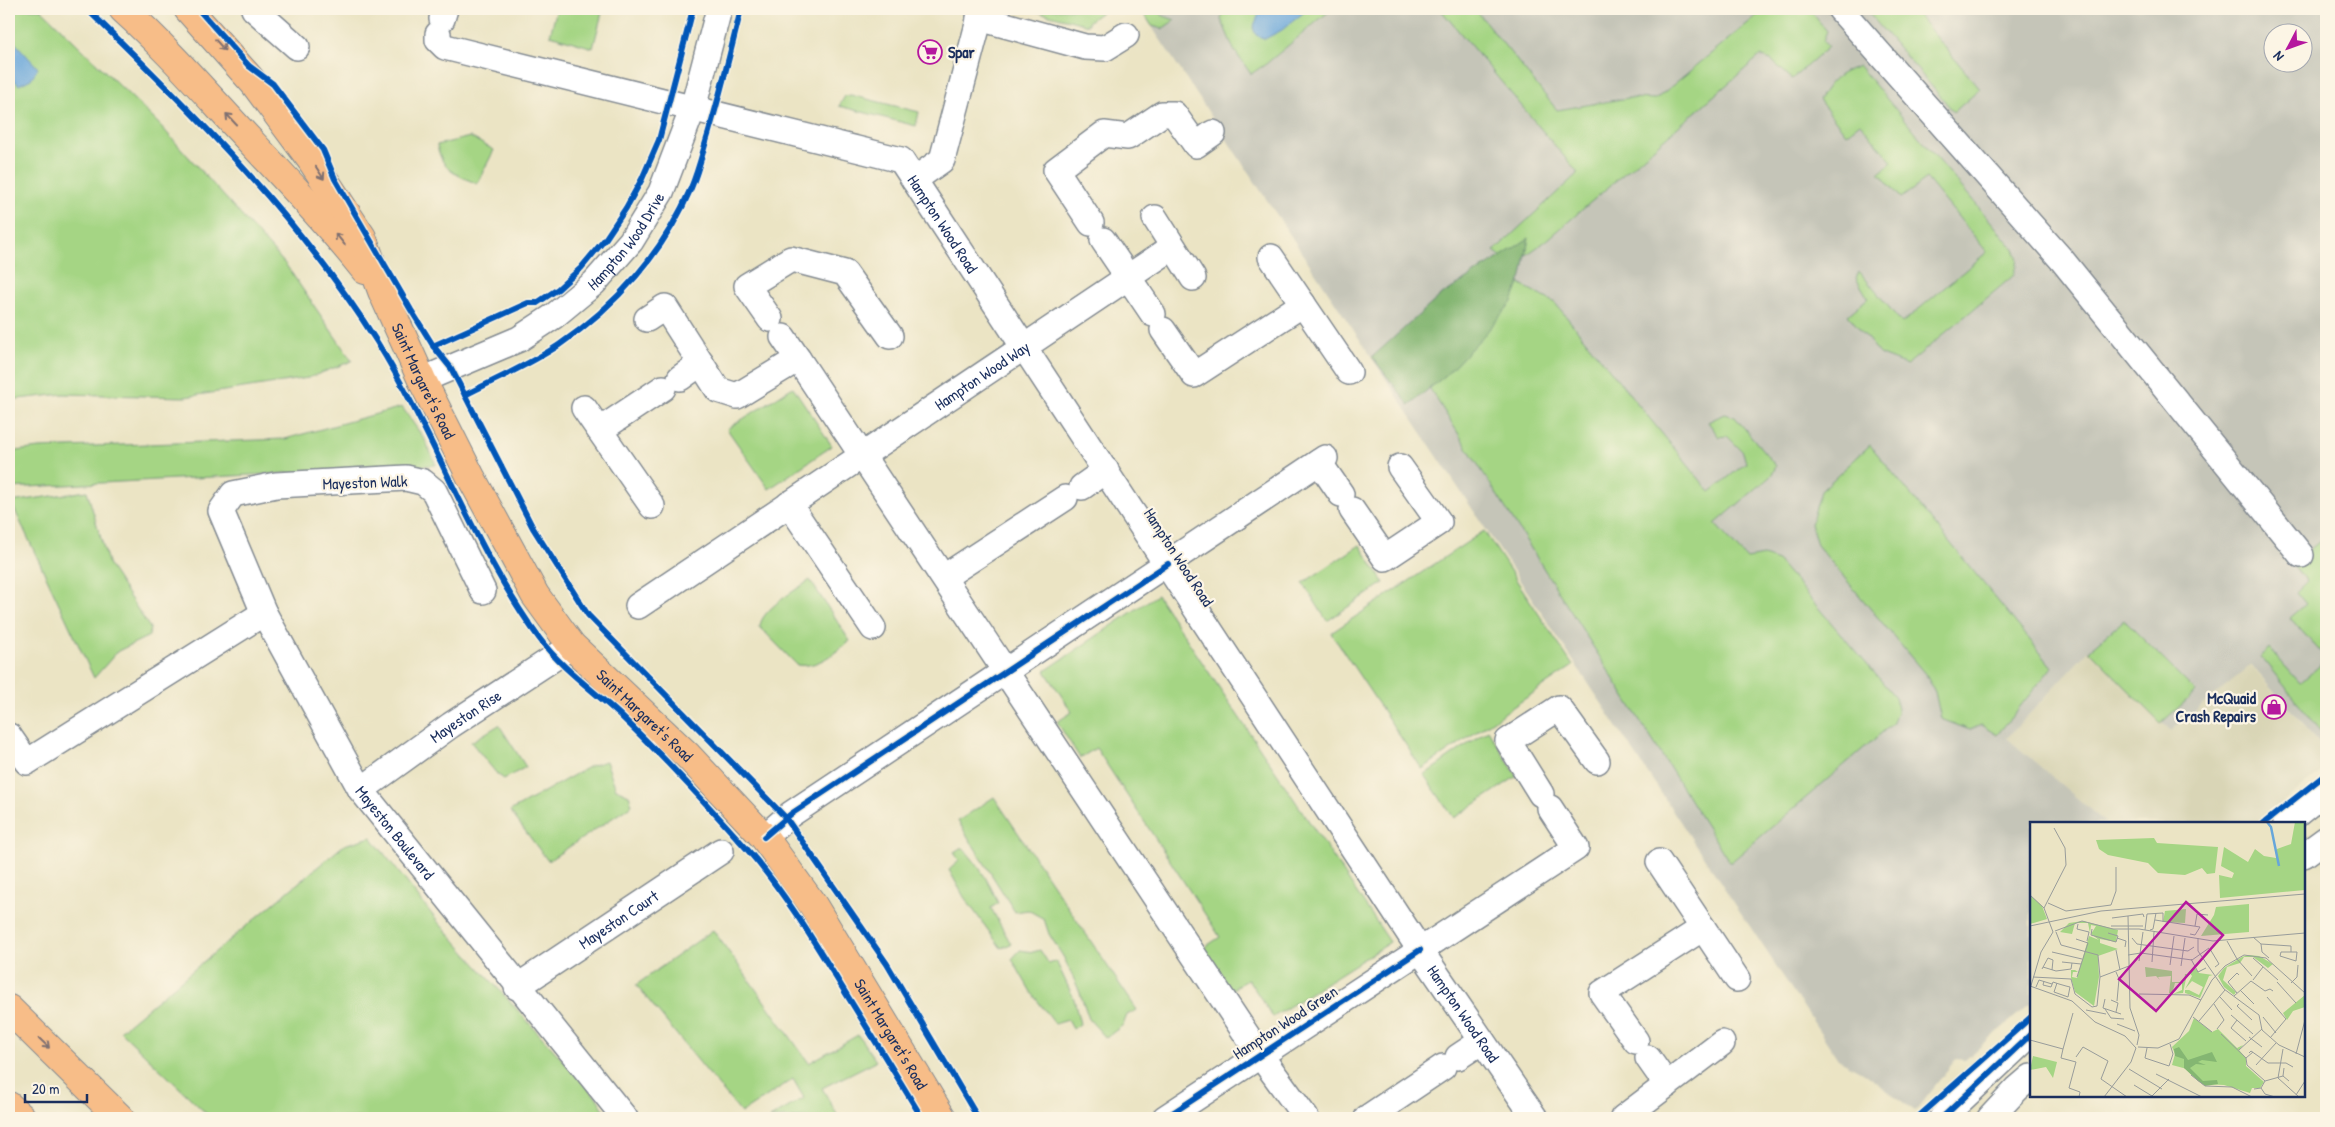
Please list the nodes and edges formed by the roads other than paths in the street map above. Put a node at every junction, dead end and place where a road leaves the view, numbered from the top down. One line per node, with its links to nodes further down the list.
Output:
1 (123, 9): 10 (main road, Saint Margaret's Road)
2 (254, 9): 9 (street)
3 (719, 9): 11 (street, Hampton Wood Drive)
4 (1840, 9): 36 (street)
5 (981, 13): 8 (street); 13 (street)
6 (194, 16): 10 (main road); 19 (main road, Saint Margaret's Road, one-way to 19)
7 (442, 21): 11 (street, Hampton Wood Road)
8 (1126, 35)
9 (297, 46)
10 (169, 53): 19 (main road, Saint Margaret's Road, one-way to 10)
11 (693, 108): 13 (street, Hampton Wood Road); 27 (street, Hampton Wood Drive)
12 (1213, 133): 17 (street)
13 (914, 180): 23 (street, Hampton Wood Road)
14 (1155, 218): 15 (street)
15 (1173, 246): 17 (street, Hampton Wood Way); 18 (street)
16 (1271, 257): 20 (street)
17 (1128, 277): 20 (street); 23 (street, Hampton Wood Way)
18 (1193, 278)
19 (382, 291): 27 (main road, Saint Margaret's Road)
20 (1303, 304): 26 (street)
21 (647, 319): 25 (street)
22 (890, 336): 24 (street)
23 (1025, 348): 30 (street, Hampton Wood Way); 32 (street, Hampton Wood Road)
24 (798, 358): 25 (street); 30 (street)
25 (701, 364): 29 (street)
26 (1349, 372)
27 (422, 380): 43 (main road, Saint Margaret's Road)
28 (584, 408): 29 (street)
29 (600, 430): 34 (street)
30 (864, 455): 33 (street, Hampton Wood Way); 38 (street)
31 (1400, 467): 37 (street)
32 (1106, 470): 37 (street, Hampton Wood Road); 38 (street)
33 (790, 504): 40 (street, Hampton Wood Way); 42 (street)
34 (652, 506)
35 (222, 511): 39 (street, Mayeston Walk); 41 (street, Mayeston Boulevard)
36 (2301, 555)
37 (1168, 564): 44 (street); 56 (street, Hampton Wood Road)
38 (944, 577): 44 (street)
39 (483, 591)
40 (638, 606)
41 (264, 613): 45 (street); 47 (street, Mayeston Boulevard)
42 (873, 628)
43 (572, 646): 47 (street, Mayeston Rise); 50 (main road, Saint Margaret's Road)
44 (1007, 671): 50 (street); 63 (street)
45 (9, 736)
46 (1597, 761): 56 (street, Hampton Wood Green)
47 (361, 790): 58 (street, Mayeston Boulevard)
48 (2326, 791): 49 (street)
49 (2287, 822)
50 (764, 837): 70 (main road, Saint Margaret's Road)
51 (2326, 839): 53 (street)
52 (721, 851): 58 (street, Mayeston Court)
53 (2305, 854)
54 (1659, 862): 55 (street)
55 (1703, 928): 57 (street); 65 (street)
56 (1420, 950): 61 (street, Hampton Wood Road); 63 (street, Hampton Wood Green)
57 (1737, 979)
58 (517, 987): 69 (street, Mayeston Boulevard)
59 (9, 1009): 68 (main road, one-way to 68)
60 (2030, 1035): 76 (street)
61 (1482, 1041): 73 (street); 74 (street, Hampton Wood Road)
62 (1722, 1044): 65 (street)
63 (1260, 1055): 71 (street, Hampton Wood Green); 72 (street)
64 (2030, 1078): 77 (street)
65 (1667, 1085): 75 (street)
66 (9, 1106): 67 (main road)
67 (22, 1118)
68 (120, 1118)
69 (625, 1118)
70 (942, 1118)
71 (1164, 1118)
72 (1306, 1118)
73 (1367, 1118)
74 (1535, 1118)
75 (1623, 1118)
76 (1942, 1118)
77 (1990, 1118)

